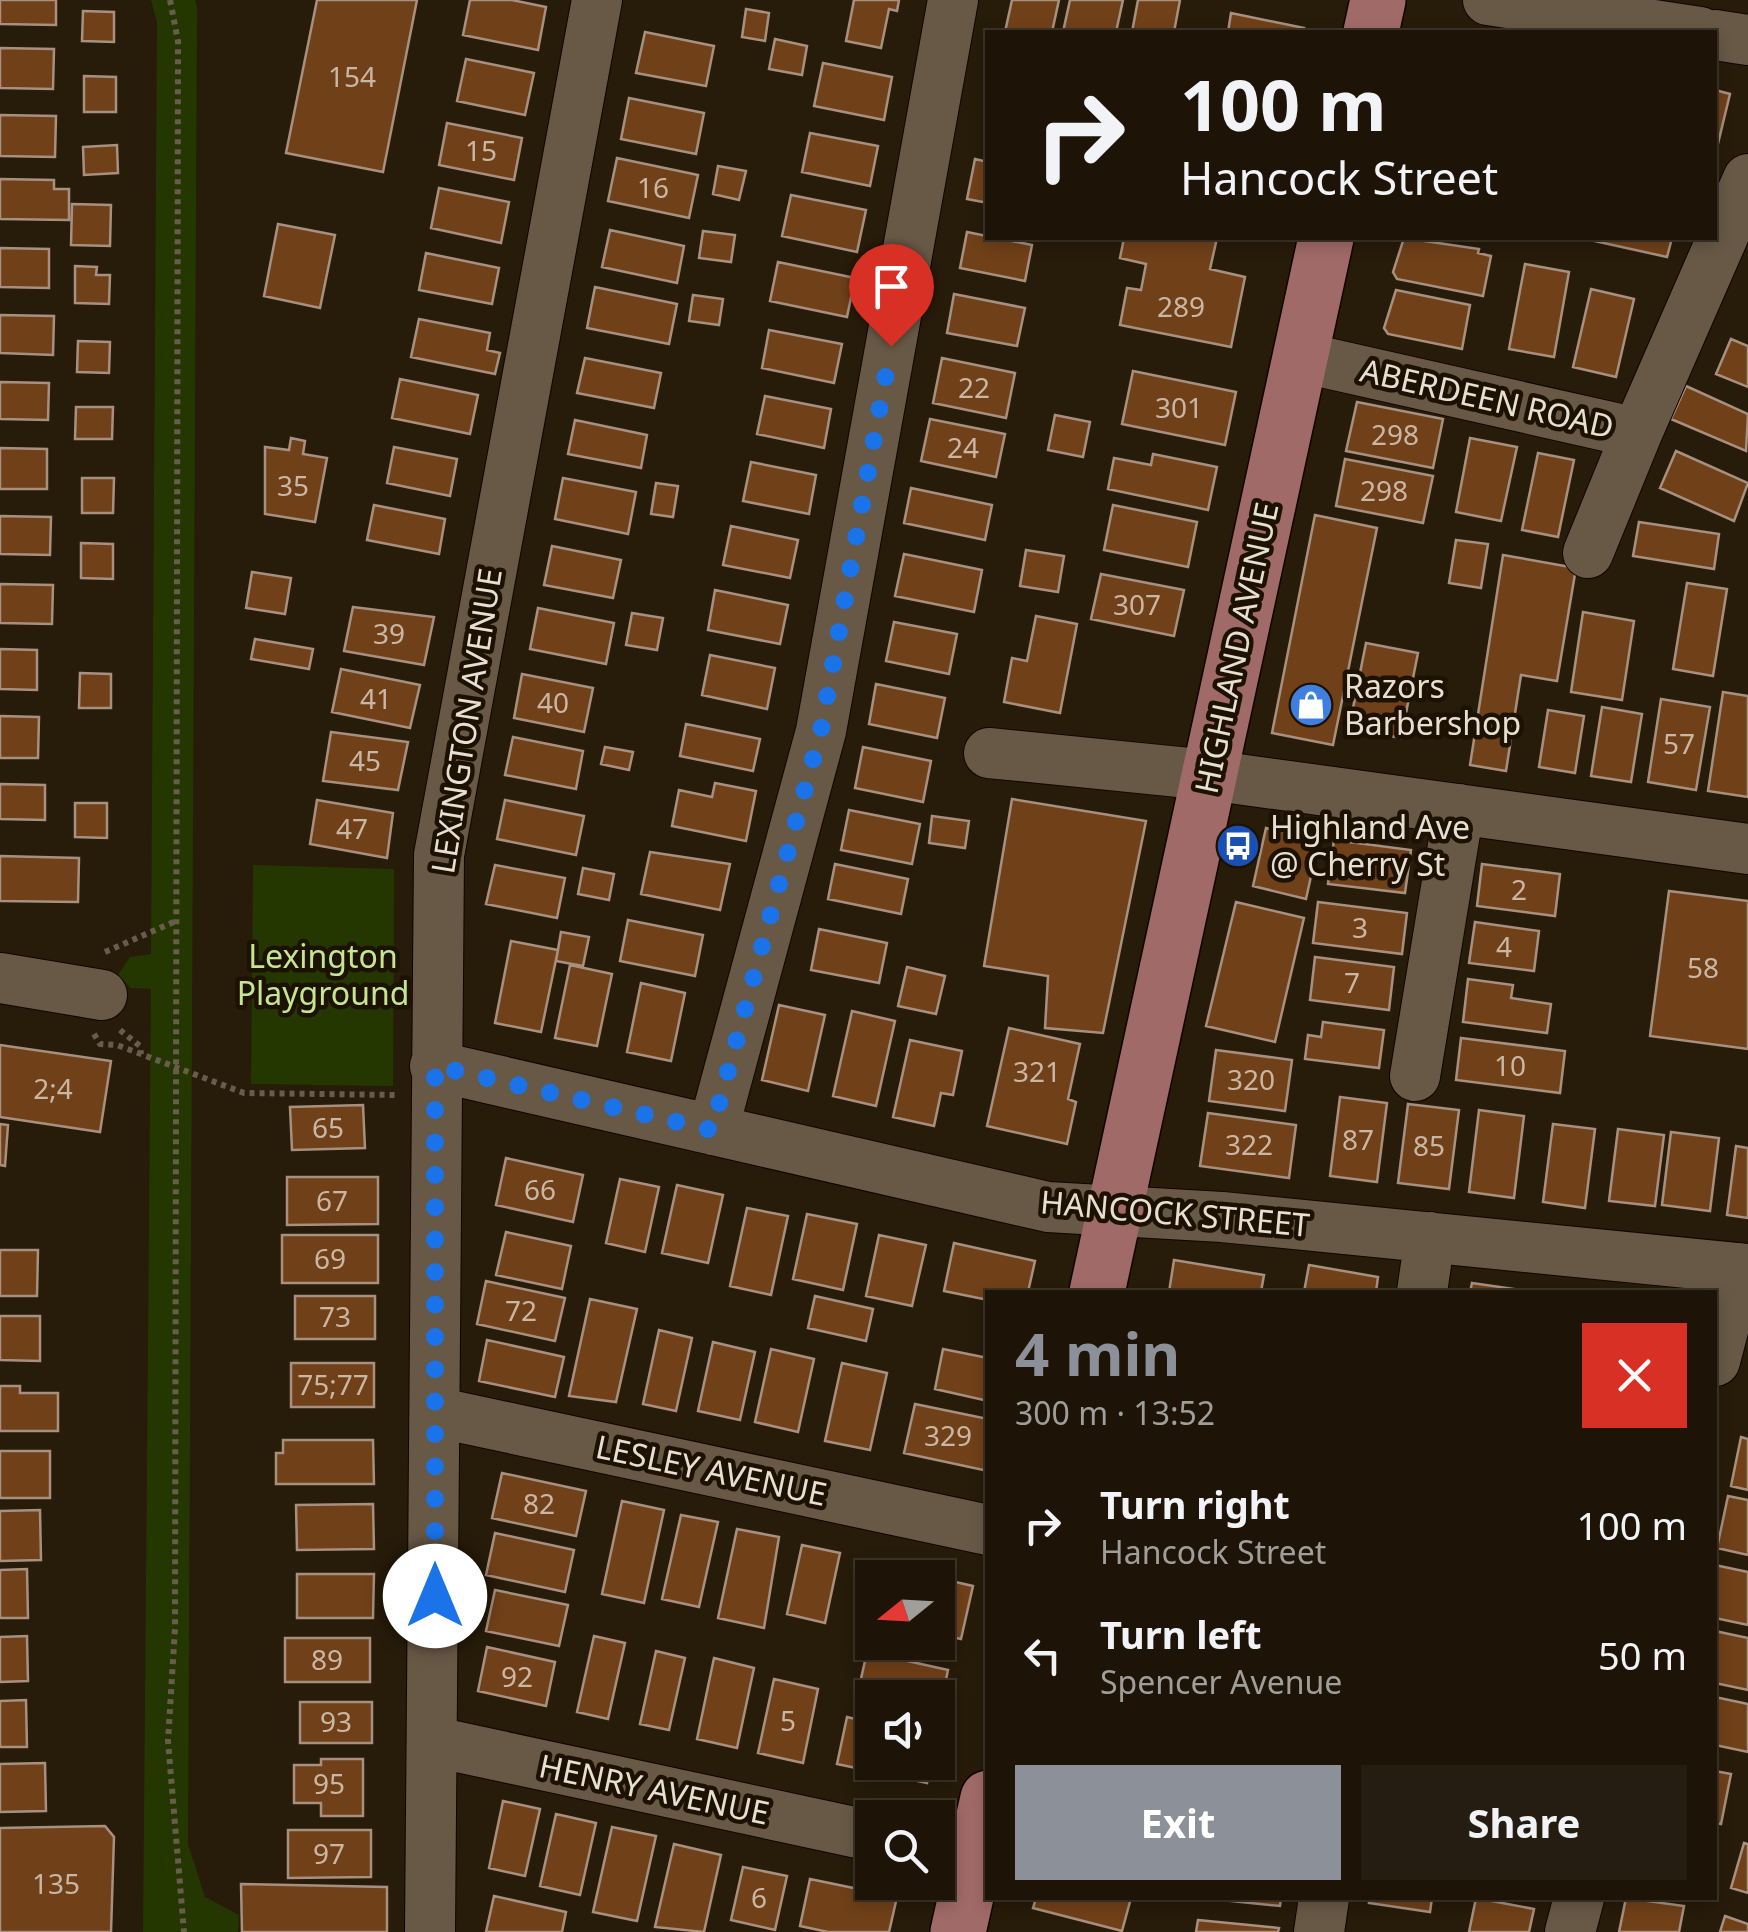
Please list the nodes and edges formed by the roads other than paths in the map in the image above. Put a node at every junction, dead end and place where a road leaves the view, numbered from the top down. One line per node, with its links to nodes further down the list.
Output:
1 (596, 0): 21 (street, LEXINGTON AVENUE)
2 (953, 0): 22 (street)
3 (1378, 0): 5 (main road)
4 (1488, 0): 6 (street)
5 (1371, 30)
6 (1687, 30)
7 (1717, 35): 8 (street)
8 (1748, 40)
9 (1748, 179): 12 (street, ABERDEEN ROAD)
10 (1326, 240): 11 (main road, HIGHLAND AVENUE)
11 (1300, 357): 12 (street, ABERDEEN ROAD); 15 (main road, HIGHLAND AVENUE)
12 (1637, 433): 13 (street)
13 (1588, 553)
14 (989, 753): 15 (street)
15 (1210, 775): 16 (street); 23 (main road, HIGHLAND AVENUE)
16 (1459, 809): 17 (street); 20 (street)
17 (1748, 850)
18 (104, 974): 19 (street)
19 (0, 978)
20 (1415, 1076)
21 (417, 1080): 22 (street, HANCOCK STREET); 29 (street, LEXINGTON AVENUE)
22 (712, 1130): 23 (street, HANCOCK STREET)
23 (1114, 1214): 24 (street, HANCOCK STREET); 26 (main road, HIGHLAND AVENUE)
24 (1430, 1237): 25 (street, HANCOCK STREET); 27 (street)
25 (1743, 1269): 28 (street)
26 (1097, 1290)
27 (1422, 1290)
28 (1717, 1354)
29 (435, 1412): 30 (street, LESLEY AVENUE); 31 (street, LEXINGTON AVENUE)
30 (985, 1529)
31 (435, 1742): 33 (street, HENRY AVENUE); 37 (street, LEXINGTON AVENUE)
32 (985, 1803): 34 (main road)
33 (855, 1832)
34 (956, 1854): 38 (main road)
35 (1324, 1900): 39 (street)
36 (1578, 1900): 40 (street)
37 (430, 1932)
38 (958, 1932)
39 (1319, 1932)
40 (1570, 1932)

